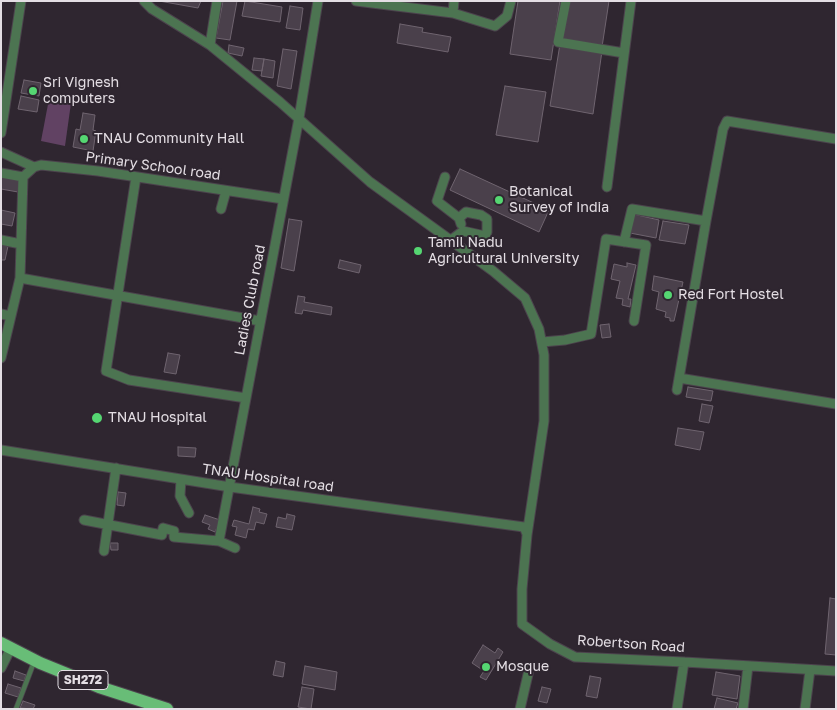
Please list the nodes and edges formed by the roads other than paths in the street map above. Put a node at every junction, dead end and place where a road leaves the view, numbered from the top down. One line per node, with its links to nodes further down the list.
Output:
1 (21, 1): 14 (street)
2 (144, 1): 11 (street)
3 (217, 1): 11 (street)
4 (318, 1): 13 (street, Ladies Club road)
5 (356, 1): 10 (street)
6 (454, 1): 10 (street)
7 (511, 1): 10 (street)
8 (566, 1): 12 (street)
9 (631, 1): 12 (street)
10 (453, 13)
11 (210, 45): 13 (street)
12 (624, 52): 22 (street)
13 (299, 118): 24 (street, Ladies Club road); 30 (street)
14 (1, 133)
15 (836, 139): 27 (street)
16 (1, 152): 17 (street)
17 (34, 167): 19 (street, Primary School road); 20 (street)
18 (1, 173): 20 (street)
19 (136, 176): 23 (street, Primary School road); 34 (street)
20 (23, 177): 32 (street)
21 (445, 177): 26 (street)
22 (607, 187)
23 (226, 191): 24 (street, Primary School road); 25 (street)
24 (283, 199): 38 (street, Ladies Club road)
25 (221, 209)
26 (459, 218): 28 (street); 28 (street)
27 (706, 221): 31 (street); 41 (street)
28 (463, 231): 30 (street)
29 (1, 240): 32 (street)
30 (451, 240): 39 (street)
31 (624, 242): 37 (street); 39 (street)
32 (21, 244): 33 (street)
33 (20, 278): 34 (street); 36 (street)
34 (118, 295): 38 (street); 43 (street)
35 (1, 314): 36 (street)
36 (11, 316): 40 (street)
37 (634, 321)
38 (260, 322): 43 (street, Ladies Club road)
39 (542, 342): 52 (street)
40 (1, 358)
41 (679, 378): 42 (street); 44 (street)
42 (677, 390)
43 (246, 398): 48 (street, Ladies Club road)
44 (836, 404)
45 (1, 450): 46 (street, TNAU Hospital road)
46 (116, 468): 47 (street, TNAU Hospital road); 51 (street)
47 (181, 479): 48 (street, TNAU Hospital road); 49 (street)
48 (230, 487): 52 (street, TNAU Hospital road); 53 (street, Ladies Club road)
49 (189, 513)
50 (84, 520): 51 (street)
51 (108, 525): 53 (street); 55 (street)
52 (527, 535): 58 (street, Robertson Road)
53 (220, 541): 54 (street)
54 (235, 548)
55 (104, 551)
56 (6, 646): 57 (main road, SH272); 60 (street)
57 (35, 661): 64 (lane); 65 (main road, SH272)
58 (684, 662): 59 (street, Robertson Road); 67 (street)
59 (748, 666): 62 (street, Robertson Road); 68 (street)
60 (1, 668)
61 (529, 670): 66 (street)
62 (810, 670): 63 (street, Robertson Road); 69 (street)
63 (836, 671)
64 (16, 709)
65 (167, 709)
66 (520, 709)
67 (677, 709)
68 (743, 709)
69 (805, 709)

